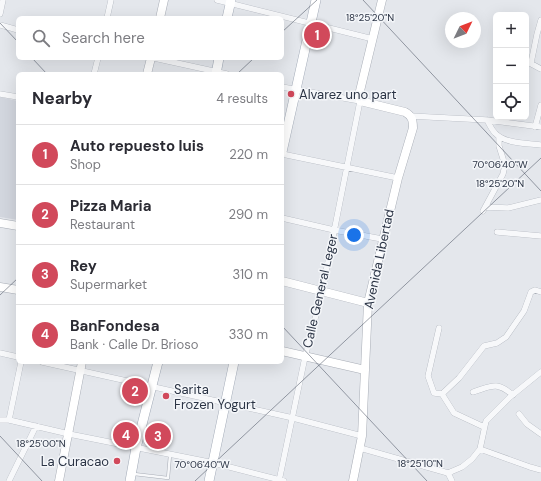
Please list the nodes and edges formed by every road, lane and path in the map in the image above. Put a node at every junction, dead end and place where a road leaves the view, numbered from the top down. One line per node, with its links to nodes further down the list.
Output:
1 (3, 0): 8 (street)
2 (111, 0): 9 (street)
3 (164, 0): 10 (main road)
4 (216, 0): 7 (street)
5 (316, 0): 13 (main road)
6 (382, 0): 16 (main road)
7 (231, 1): 11 (main road); 13 (street)
8 (0, 14)
9 (107, 16)
10 (160, 16)
11 (227, 16)
12 (541, 20): 17 (street)
13 (310, 23): 16 (street); 29 (main road)
14 (0, 26): 15 (street)
15 (16, 30)
16 (373, 39): 32 (main road)
17 (529, 59)
18 (98, 60): 24 (street)
19 (152, 60): 25 (main road)
20 (161, 60): 26 (street)
21 (219, 60): 27 (main road)
22 (529, 63): 23 (street)
23 (541, 69)
24 (94, 72)
25 (148, 72)
26 (212, 72)
27 (216, 72)
28 (284, 88): 29 (street)
29 (296, 91): 32 (street); 38 (main road)
30 (0, 94): 31 (street)
31 (16, 98)
32 (360, 101): 34 (main road); 41 (street, Calle General Leger)
33 (541, 105): 36 (street)
34 (410, 116): 35 (street); 42 (main road, Avenida Libertad)
35 (487, 120): 36 (street); 37 (street)
36 (538, 127)
37 (499, 137): 39 (street); 43 (street)
38 (284, 144)
39 (541, 145)
40 (284, 153): 41 (street)
41 (346, 168): 42 (street); 47 (street, Calle General Leger)
42 (398, 178): 50 (main road, Avenida Libertad)
43 (541, 200)
44 (284, 218): 47 (street)
45 (0, 223): 46 (main road)
46 (16, 226)
47 (334, 230): 50 (street); 54 (street, Calle General Leger)
48 (497, 232): 49 (street)
49 (541, 236)
50 (382, 239): 56 (main road, Avenida Libertad)
51 (284, 282): 54 (main road)
52 (0, 287): 53 (main road)
53 (16, 290)
54 (322, 292): 56 (main road); 61 (street, Calle General Leger)
55 (541, 292): 72 (street)
56 (368, 303): 67 (main road, Avenida Libertad)
57 (439, 328): 72 (street)
58 (284, 352): 61 (main road)
59 (0, 353): 60 (street)
60 (16, 356)
61 (305, 357): 67 (main road); 76 (street, Calle General Leger)
62 (21, 364): 78 (street)
63 (50, 364): 68 (street)
64 (82, 364): 68 (main road)
65 (158, 364): 70 (main road)
66 (234, 364): 74 (main road)
67 (365, 370): 83 (main road, Avenida Libertad)
68 (80, 371): 70 (street); 81 (main road)
69 (541, 372): 73 (street)
70 (152, 387): 74 (street); 84 (main road)
71 (472, 392): 73 (street)
72 (442, 394): 80 (street)
73 (513, 395): 80 (street)
74 (226, 404): 76 (street); 88 (main road)
75 (519, 414): 82 (street)
76 (293, 418): 83 (street); 96 (street, Calle General Leger)
77 (0, 420): 78 (street)
78 (9, 420): 79 (street)
79 (36, 426): 81 (street); 93 (street)
80 (484, 427): 86 (street)
81 (69, 434): 84 (street); 94 (main road)
82 (541, 434)
83 (362, 436): 85 (main road, Avenida Libertad)
84 (136, 448): 87 (street); 91 (main road)
85 (360, 448): 90 (street); 92 (main road, Avenida Libertad)
86 (480, 449): 89 (street); 90 (street)
87 (170, 455): 88 (street); 91 (lane)
88 (214, 463): 95 (main road); 96 (street)
89 (541, 470)
90 (448, 472): 97 (street)
91 (131, 477)
92 (354, 480)
93 (8, 481)
94 (59, 481)
95 (209, 481)
96 (280, 481)
97 (452, 481)

